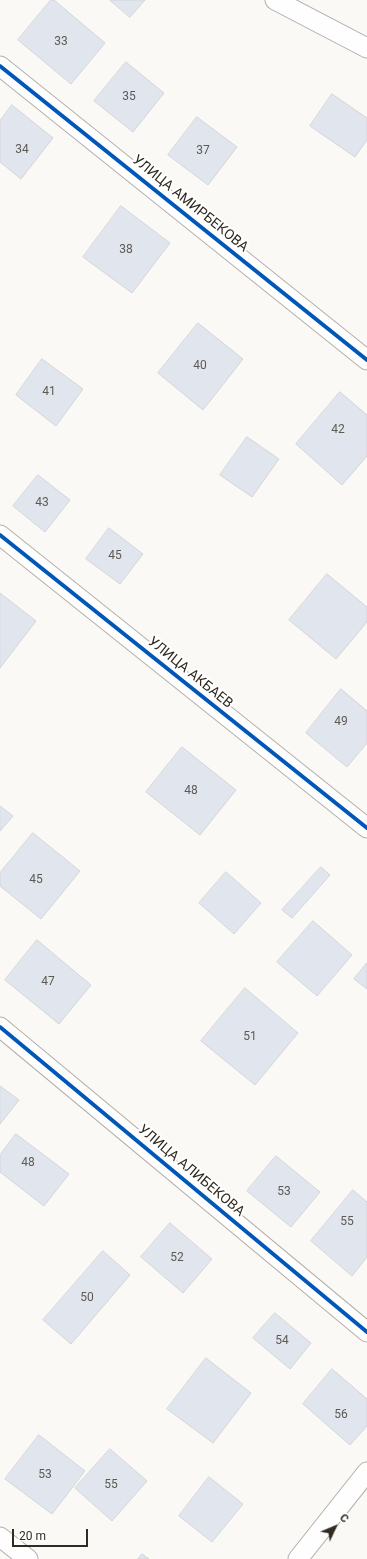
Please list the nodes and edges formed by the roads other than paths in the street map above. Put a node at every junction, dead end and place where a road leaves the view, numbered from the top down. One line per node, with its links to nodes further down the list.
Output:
1 (275, 0): 2 (street)
2 (367, 48)
3 (0, 66): 4 (street, УЛИЦА АМИРБЕКОВА)
4 (367, 360)
5 (0, 535): 6 (street, УЛИЦА АКБАЕВ)
6 (367, 828)
7 (0, 1027): 8 (street, УЛИЦА АЛИБЕКОВА)
8 (367, 1332)
9 (367, 1472): 12 (street)
10 (0, 1537): 11 (street)
11 (28, 1559)
12 (298, 1559)

